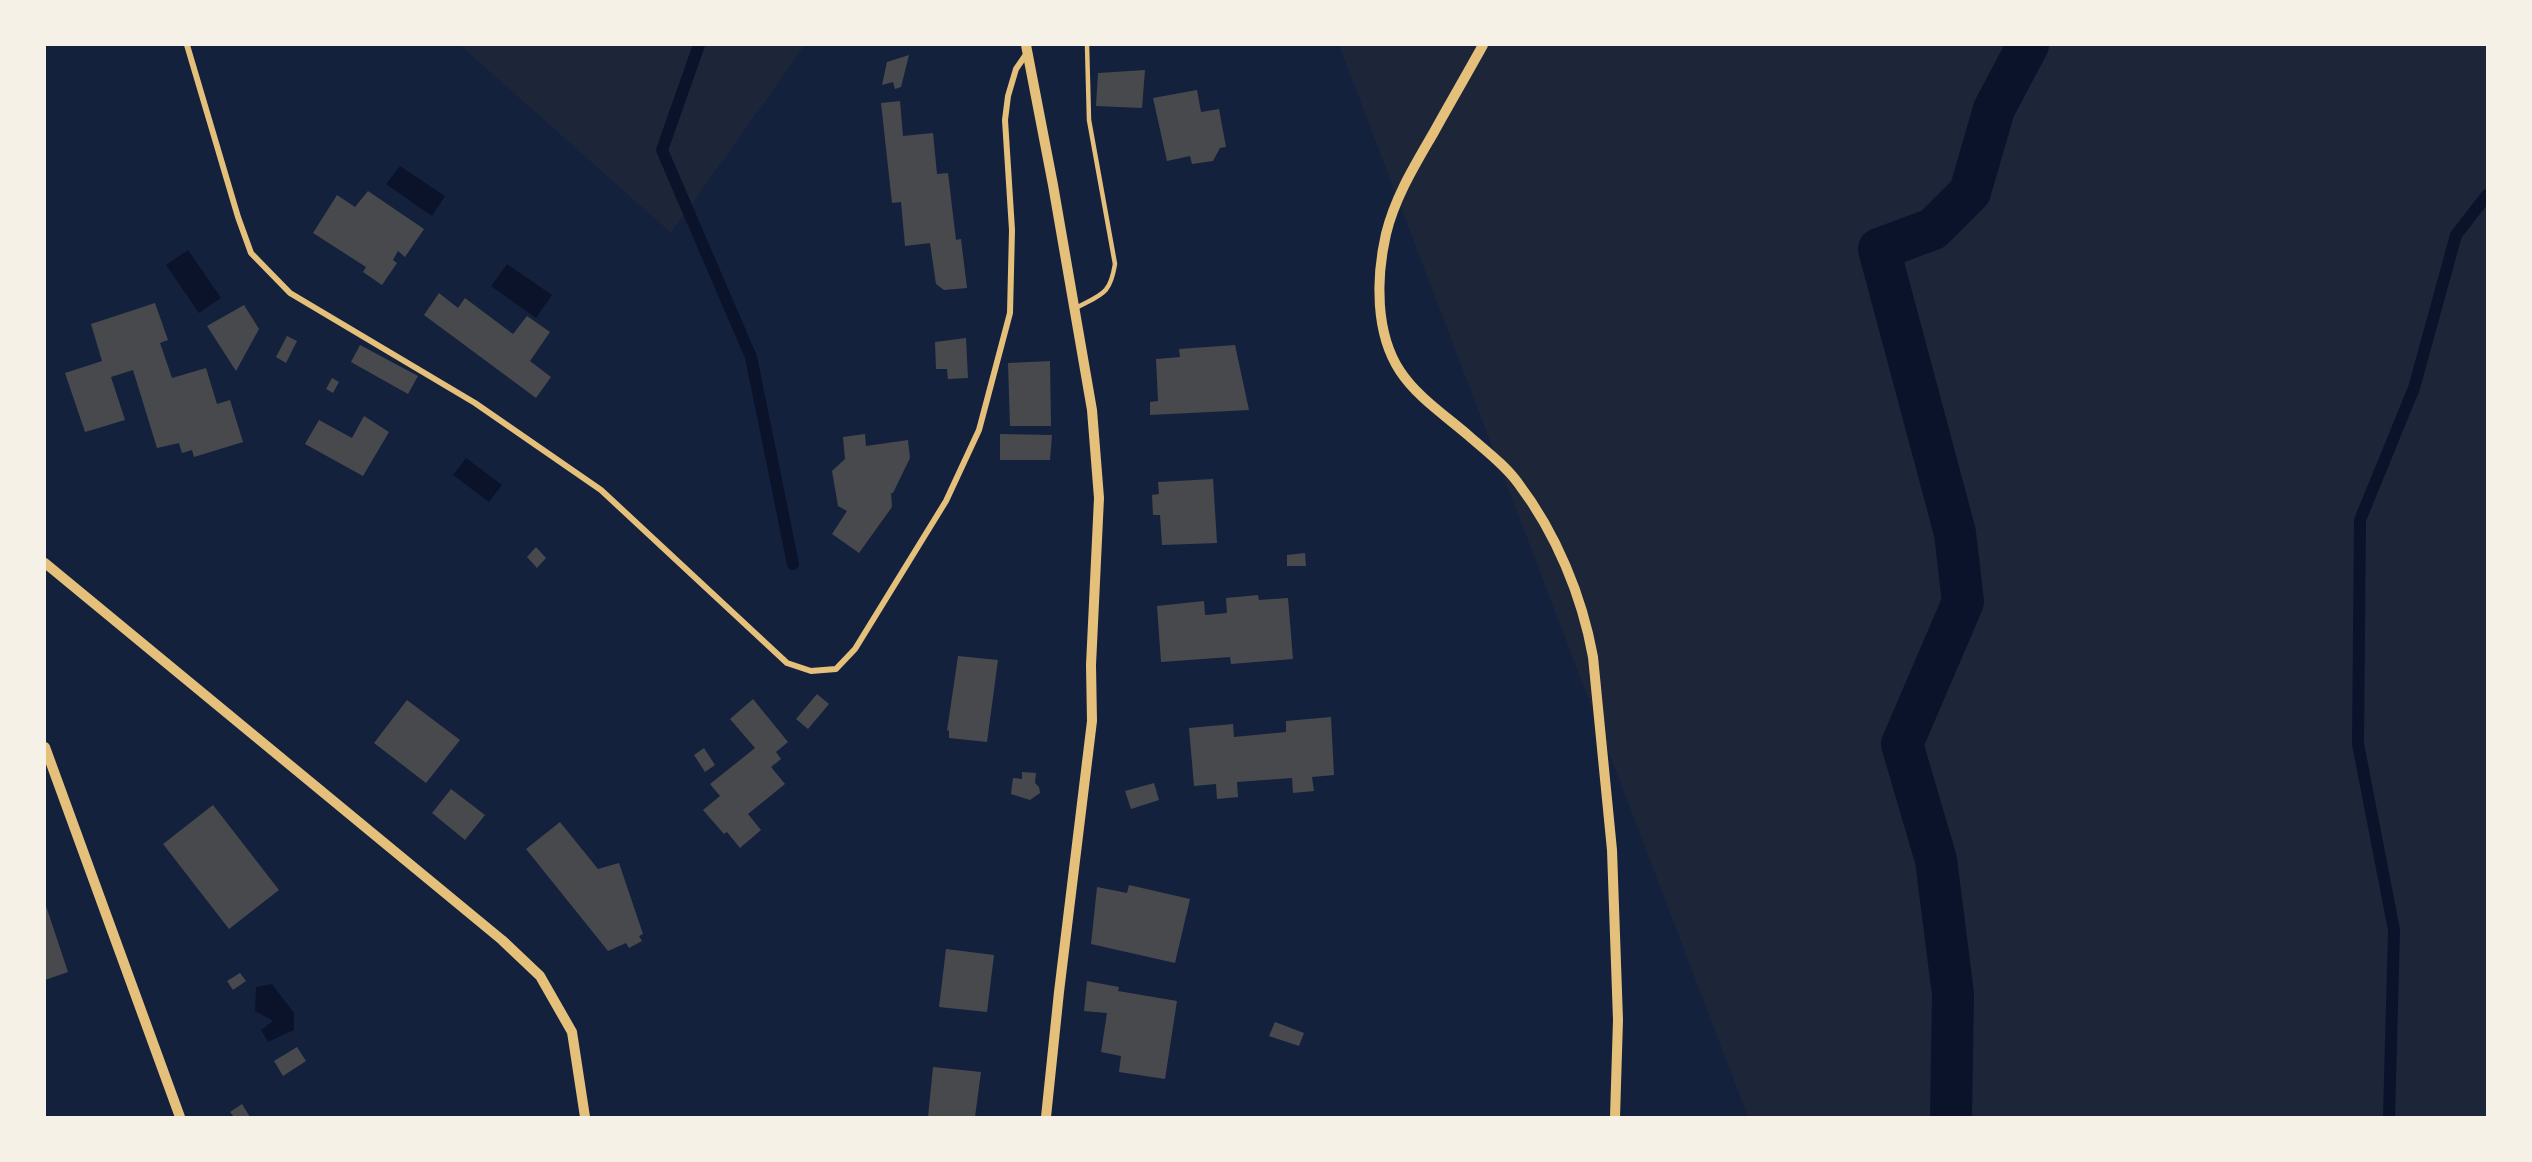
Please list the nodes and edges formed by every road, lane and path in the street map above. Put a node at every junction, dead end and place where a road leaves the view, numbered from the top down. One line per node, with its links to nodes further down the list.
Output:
1 (187, 45): 4 (street)
2 (1087, 45): 5 (lane)
3 (1483, 45): 11 (street)
4 (1026, 49): 5 (street)
5 (1076, 308): 10 (street)
6 (45, 563): 9 (street)
7 (45, 747): 8 (street)
8 (180, 1117)
9 (585, 1117)
10 (1046, 1117)
11 (1615, 1117)

